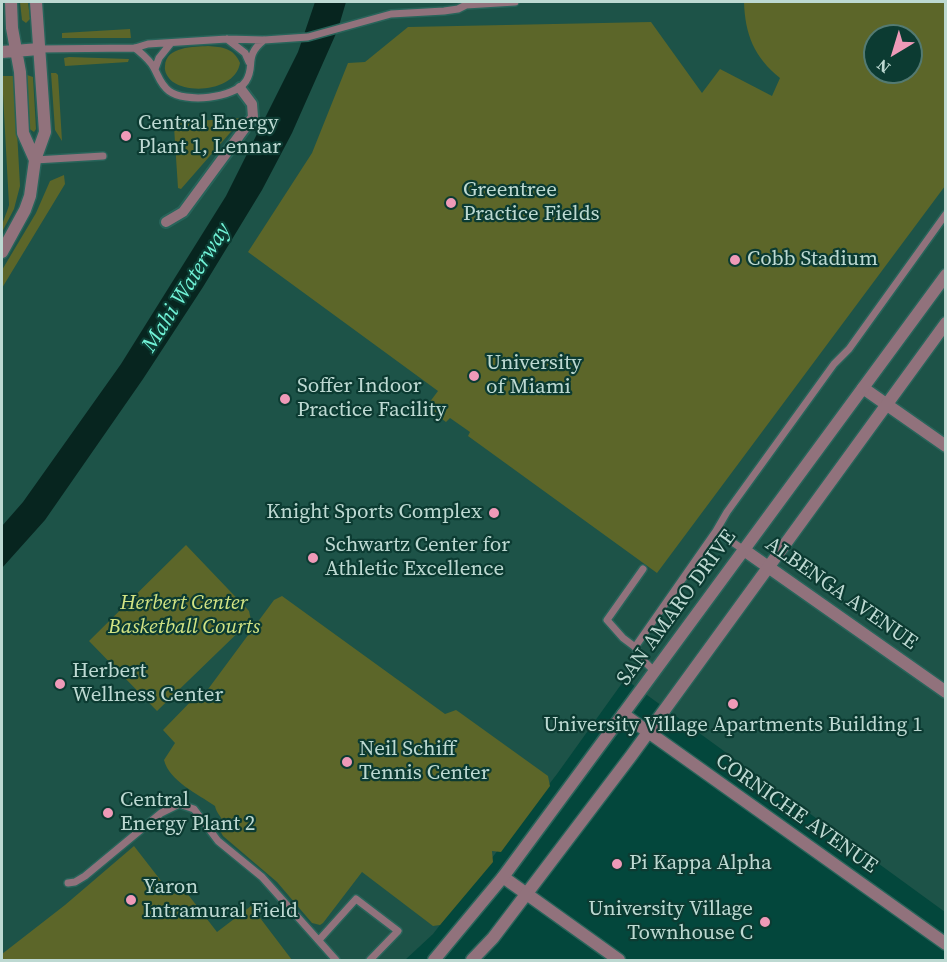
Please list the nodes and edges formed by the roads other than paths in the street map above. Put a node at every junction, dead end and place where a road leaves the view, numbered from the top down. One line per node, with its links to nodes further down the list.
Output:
1 (10, 2): 10 (street)
2 (36, 2): 9 (street)
3 (515, 2): 4 (lane)
4 (466, 3): 6 (lane)
5 (227, 39): 6 (lane); 7 (lane); 12 (lane)
6 (264, 40): 12 (lane)
7 (171, 43): 8 (lane); 13 (lane)
8 (135, 48): 9 (lane); 13 (lane)
9 (39, 49): 10 (street); 16 (street)
10 (16, 51): 11 (street); 16 (street)
11 (2, 52)
12 (249, 62): 14 (lane)
13 (155, 69): 14 (lane)
14 (240, 88): 18 (street)
15 (103, 156): 16 (lane)
16 (35, 160): 19 (street)
17 (945, 214): 25 (lane)
18 (166, 222)
19 (2, 252)
20 (945, 275): 22 (street, SAN AMARO DRIVE)
21 (945, 323): 23 (street)
22 (864, 388): 23 (street); 26 (street, SAN AMARO DRIVE)
23 (886, 404): 24 (street); 27 (street)
24 (945, 446)
25 (716, 531): 26 (lane); 29 (lane)
26 (744, 550): 27 (street, ALBENGA AVENUE); 30 (street, SAN AMARO DRIVE)
27 (768, 566): 31 (street, ALBENGA AVENUE); 33 (street)
28 (643, 568): 29 (lane)
29 (635, 648): 30 (lane)
30 (654, 671): 32 (street, SAN AMARO DRIVE)
31 (945, 692)
32 (624, 714): 33 (street, CORNICHE AVENUE); 34 (street, SAN AMARO DRIVE)
33 (648, 732): 36 (street); 38 (street, CORNICHE AVENUE)
34 (503, 877): 36 (street); 41 (street, SAN AMARO DRIVE)
35 (68, 883): 37 (lane)
36 (527, 894): 42 (street); 43 (street)
37 (319, 940): 39 (lane); 40 (lane)
38 (945, 944)
39 (336, 960)
40 (370, 960)
41 (434, 960)
42 (472, 960)
43 (619, 960)

